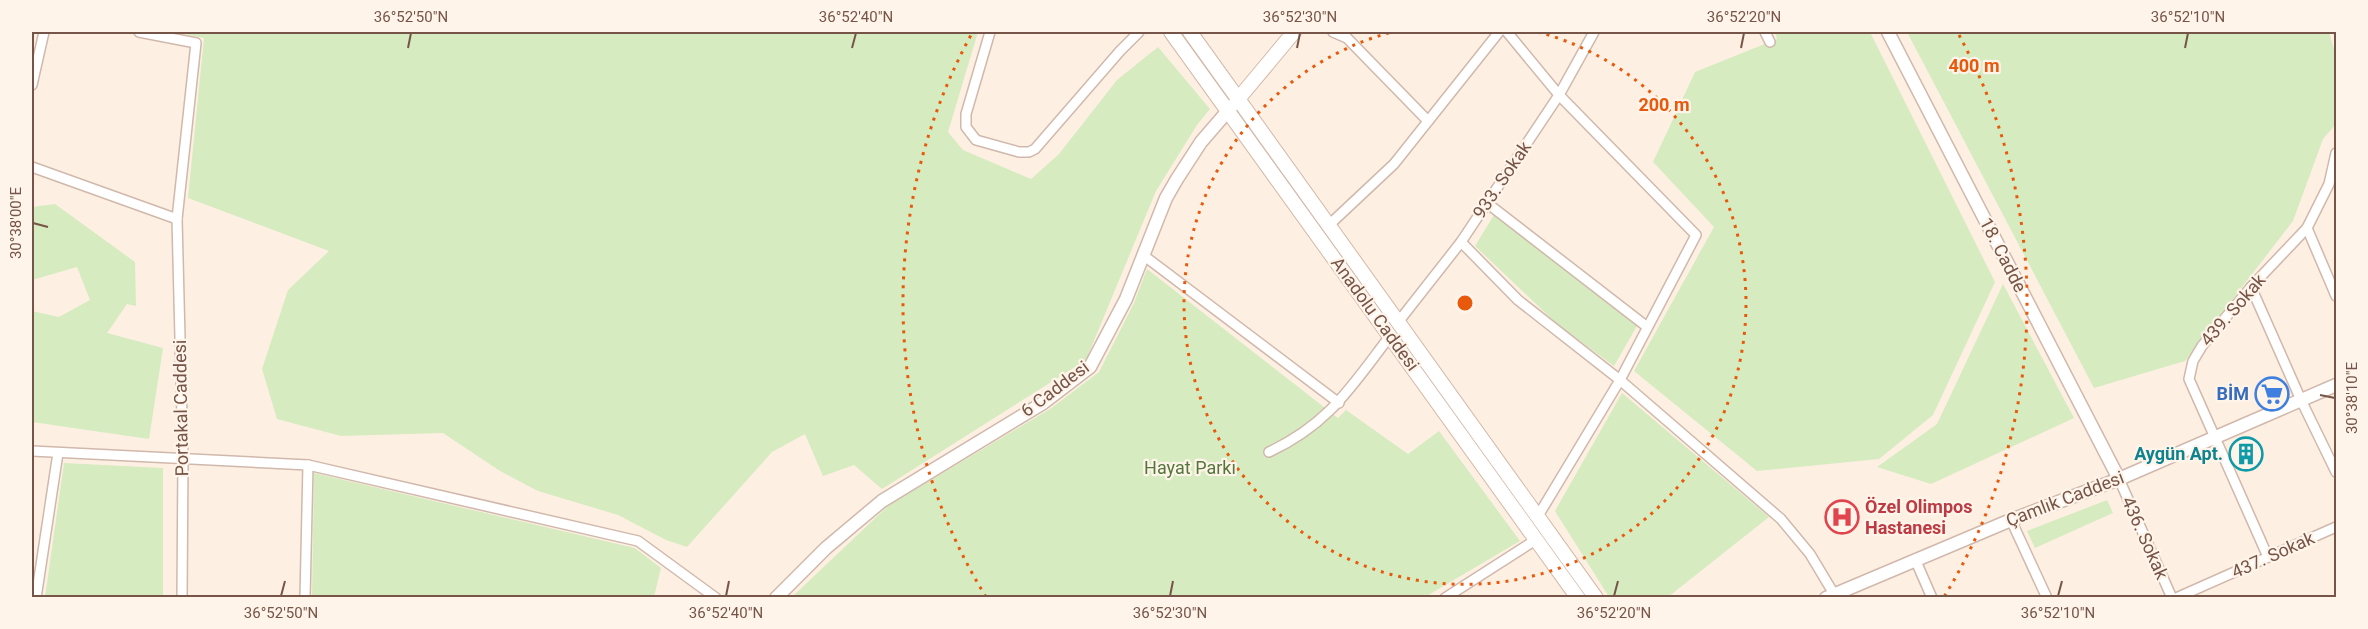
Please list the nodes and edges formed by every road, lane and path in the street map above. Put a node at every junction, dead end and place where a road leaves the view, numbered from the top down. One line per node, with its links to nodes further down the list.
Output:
1 (44, 32): 15 (street)
2 (140, 32): 23 (street, Portakal Caddesi)
3 (990, 32): 4 (street)
4 (1139, 32)
5 (1171, 32): 18 (main road, Anadolu Caddesi)
6 (1190, 32): 17 (main road, Anadolu Caddesi)
7 (1293, 32): 17 (main road)
8 (1333, 32): 19 (street)
9 (1499, 32): 19 (street)
10 (1507, 32): 16 (street)
11 (1594, 32): 16 (street, 933. Sokak)
12 (1765, 32): 14 (street)
13 (1888, 32): 44 (street, 18. Cadde)
14 (1770, 42)
15 (32, 85)
16 (1559, 95): 22 (street, 933. Sokak); 31 (street)
17 (1239, 98): 18 (street, 6 Caddesi); 24 (main road, Anadolu Caddesi)
18 (1228, 111): 27 (street, 6 Caddesi); 32 (main road, Anadolu Caddesi)
19 (1428, 121): 24 (street)
20 (2337, 153): 25 (street, 439. Sokak)
21 (32, 167): 23 (street)
22 (1487, 203): 26 (street, 933. Sokak); 31 (street)
23 (177, 219): 41 (street, Portakal Caddesi)
24 (1329, 225): 30 (main road, Anadolu Caddesi)
25 (2307, 228): 28 (street, 439. Sokak); 29 (street)
26 (1461, 242): 30 (street, 933. Sokak); 33 (street)
27 (1143, 255): 36 (street); 57 (street, 6 Caddesi)
28 (2252, 287): 35 (street); 37 (street, 439. Sokak)
29 (2337, 296)
30 (1399, 321): 45 (main road, Anadolu Caddesi)
31 (1646, 326): 33 (street)
32 (1390, 336): 36 (street); 48 (main road, Anadolu Caddesi)
33 (1620, 380): 45 (street); 52 (street)
34 (2337, 384): 35 (street, Çamlık Caddesi)
35 (2301, 400): 37 (street, Çamlık Caddesi); 43 (street)
36 (1339, 403): 39 (street)
37 (2214, 437): 44 (street, Çamlık Caddesi); 49 (street, 439. Sokak)
38 (32, 451): 40 (street)
39 (1269, 452)
40 (58, 453): 41 (street); 53 (street)
41 (183, 458): 42 (street); 54 (street, Portakal Caddesi)
42 (308, 465): 55 (street); 56 (street)
43 (2337, 472)
44 (2119, 479): 46 (street, Çamlık Caddesi); 63 (street, 436. Sokak)
45 (1538, 516): 60 (main road, Anadolu Caddesi)
46 (2011, 520): 50 (street, Çamlık Caddesi); 62 (street)
47 (2337, 527): 49 (street, 437. Sokak)
48 (1537, 539): 51 (street); 59 (main road, Anadolu Caddesi)
49 (2268, 557): 63 (street, 437. Sokak)
50 (1915, 559): 52 (street, Çamlık Caddesi); 61 (street)
51 (1461, 594): 58 (street)
52 (1830, 596)
53 (36, 597)
54 (182, 597)
55 (305, 597)
56 (716, 597)
57 (776, 597)
58 (1445, 597)
59 (1578, 597)
60 (1596, 597)
61 (1932, 597)
62 (2047, 597)
63 (2174, 597)

